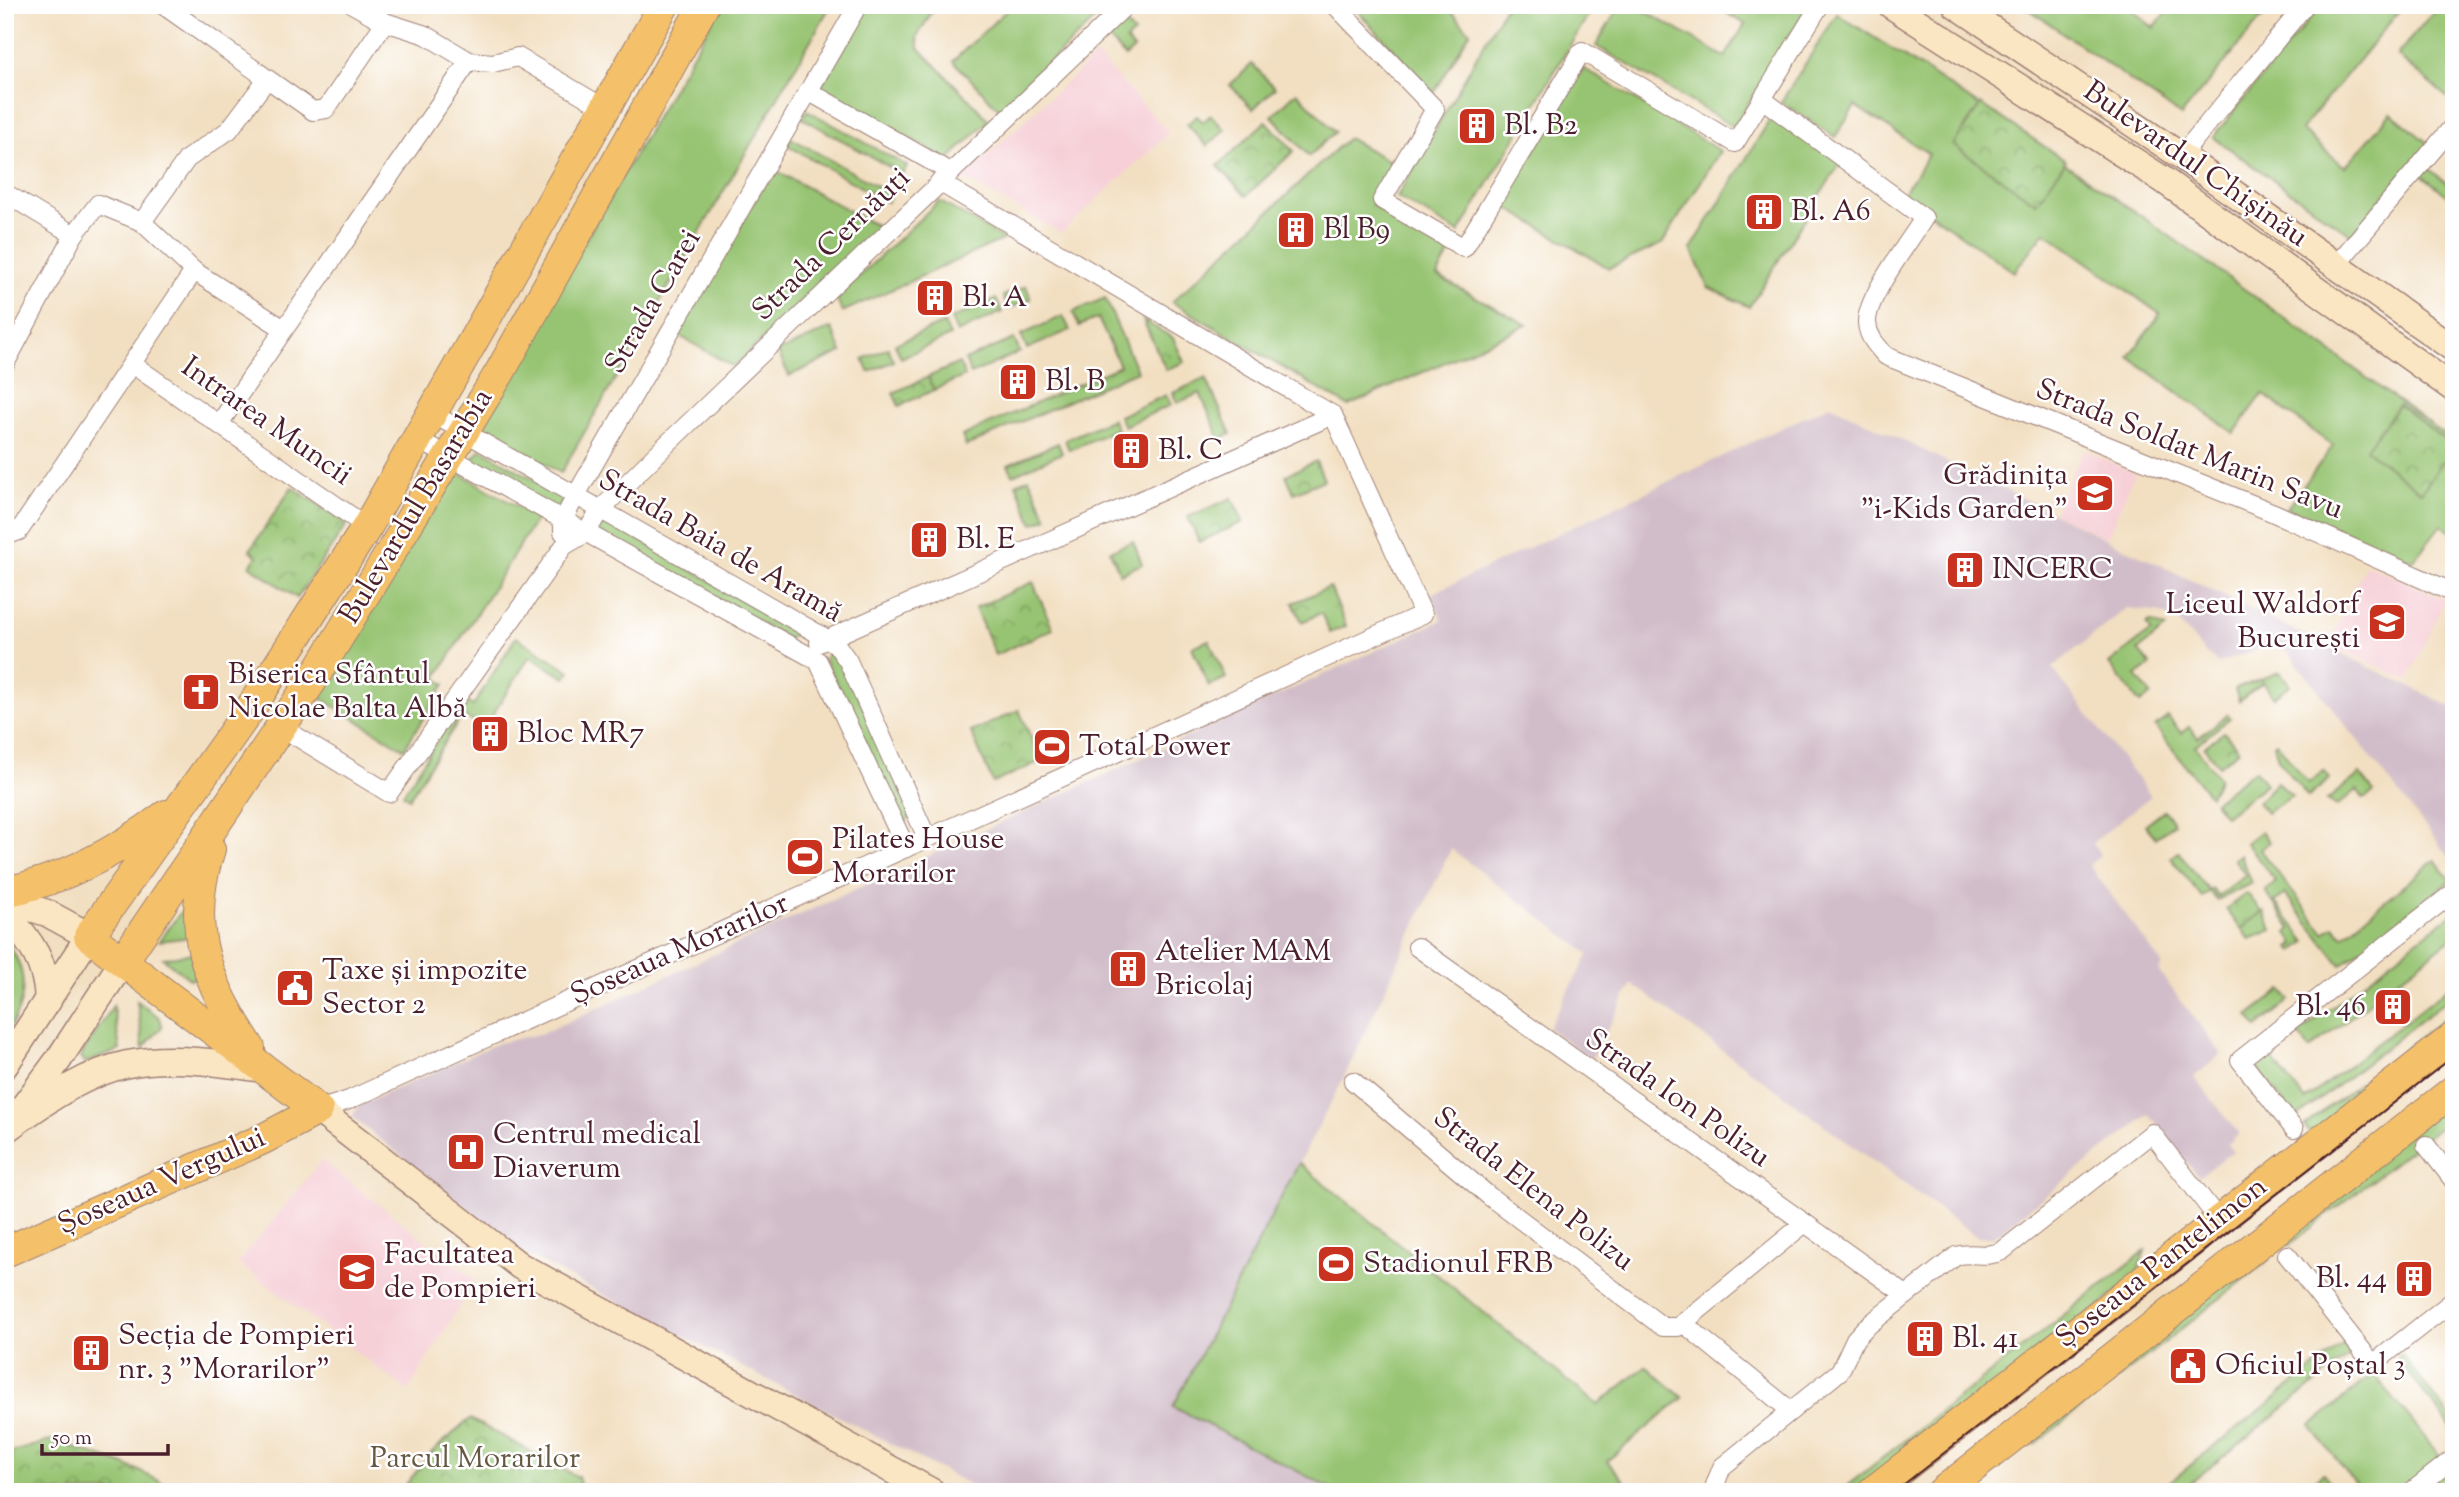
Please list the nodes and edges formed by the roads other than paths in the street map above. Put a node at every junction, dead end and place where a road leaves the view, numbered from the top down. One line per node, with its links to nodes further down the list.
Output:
1 (163, 5): 14 (street)
2 (354, 5): 12 (street)
3 (664, 5): 17 (main road, Bulevardul Basarabia)
4 (704, 5): 34 (main road, Bulevardul Basarabia)
5 (859, 5): 15 (street, Strada Carei)
6 (1126, 5): 20 (street, Strada Cernăuți)
7 (1335, 5): 16 (street)
8 (1820, 5): 16 (street)
9 (1891, 5): 30 (main road, Bulevardul Chișinău)
10 (1956, 5): 19 (main road, Bulevardul Chișinău)
11 (2298, 8): 19 (street)
12 (385, 22): 13 (street); 14 (street)
13 (469, 61): 17 (street); 26 (street)
14 (267, 79): 22 (street)
15 (808, 91): 20 (street); 35 (street, Strada Carei)
16 (1762, 99): 42 (street, Strada Soldat Marin Savu)
17 (606, 109): 33 (main road, Bulevardul Basarabia)
18 (2454, 125): 24 (street)
19 (2181, 156): 24 (main road, Bulevardul Chișinău)
20 (947, 181): 31 (street); 36 (street, Strada Cernăuți)
21 (5, 193): 23 (street)
22 (142, 222): 23 (street); 25 (street)
23 (74, 235): 28 (street)
24 (2337, 264): 27 (main road, Bulevardul Chișinău)
25 (194, 271): 26 (street); 29 (street, Intrarea Muncii)
26 (284, 329): 32 (street)
27 (2454, 349)
28 (5, 364)
29 (132, 364): 32 (street, Intrarea Muncii); 40 (street, Intrarea Muncii)
30 (2454, 389)
31 (1333, 415): 43 (street); 48 (street, Șoseaua Morarilor)
32 (219, 424): 38 (street, Intrarea Muncii)
33 (426, 427): 34 (street); 34 (street); 38 (main road, Bulevardul Basarabia)
34 (456, 444): 35 (street, Strada Baia de Aramă); 37 (street, Strada Baia de Aramă); 45 (main road, Bulevardul Basarabia)
35 (576, 496): 36 (street, Strada Baia de Aramă); 37 (street, Strada Carei)
36 (600, 510): 39 (street, Strada Cernăuți); 43 (street, Strada Baia de Aramă)
37 (563, 520): 39 (street, Strada Baia de Aramă); 41 (street)
38 (368, 527): 46 (main road, Bulevardul Basarabia)
39 (586, 533): 41 (street); 44 (street, Strada Baia de Aramă)
40 (5, 536)
41 (564, 545): 45 (street)
42 (2454, 593)
43 (827, 639): 44 (street); 48 (street, Strada Baia de Aramă)
44 (800, 651): 49 (street, Strada Baia de Aramă)
45 (281, 727): 47 (main road, Bulevardul Basarabia)
46 (187, 797): 50 (main road); 54 (main road, Bulevardul Basarabia)
47 (222, 817): 56 (main road, Bulevardul Basarabia); 60 (main road)
48 (927, 838): 49 (street, Șoseaua Morarilor)
49 (906, 848): 63 (street, Șoseaua Morarilor)
50 (5, 892)
51 (2454, 892): 65 (street)
52 (5, 901): 54 (main road)
53 (5, 914): 57 (main road)
54 (89, 936): 56 (main road); 57 (main road, Bulevardul Basarabia)
55 (1417, 947): 69 (street, Strada Ion Polizu)
56 (123, 961): 60 (main road); 64 (main road, Bulevardul Basarabia)
57 (48, 1001): 59 (main road, Bulevardul Basarabia)
58 (2454, 1037): 68 (main road, Șoseaua Pantelimon)
59 (5, 1065)
60 (264, 1069): 63 (main road); 64 (main road)
61 (1353, 1081): 74 (street, Strada Elena Polizu)
62 (2454, 1090): 80 (main road, Șoseaua Pantelimon)
63 (318, 1110): 70 (main road, Șoseaua Vergului); 77 (main road)
64 (5, 1129)
65 (2294, 1129)
66 (2426, 1145): 67 (street)
67 (2454, 1181)
68 (2218, 1219): 72 (street); 79 (main road, Șoseaua Pantelimon)
69 (1805, 1223): 72 (street, Strada Ion Polizu); 74 (street)
70 (5, 1252)
71 (2287, 1255): 73 (street)
72 (1906, 1295): 75 (street)
73 (2454, 1300)
74 (1684, 1323): 75 (street)
75 (1791, 1411): 78 (street)
76 (2450, 1461): 81 (street)
77 (932, 1492)
78 (1718, 1492)
79 (1872, 1492)
80 (1942, 1492)
81 (2411, 1492)

